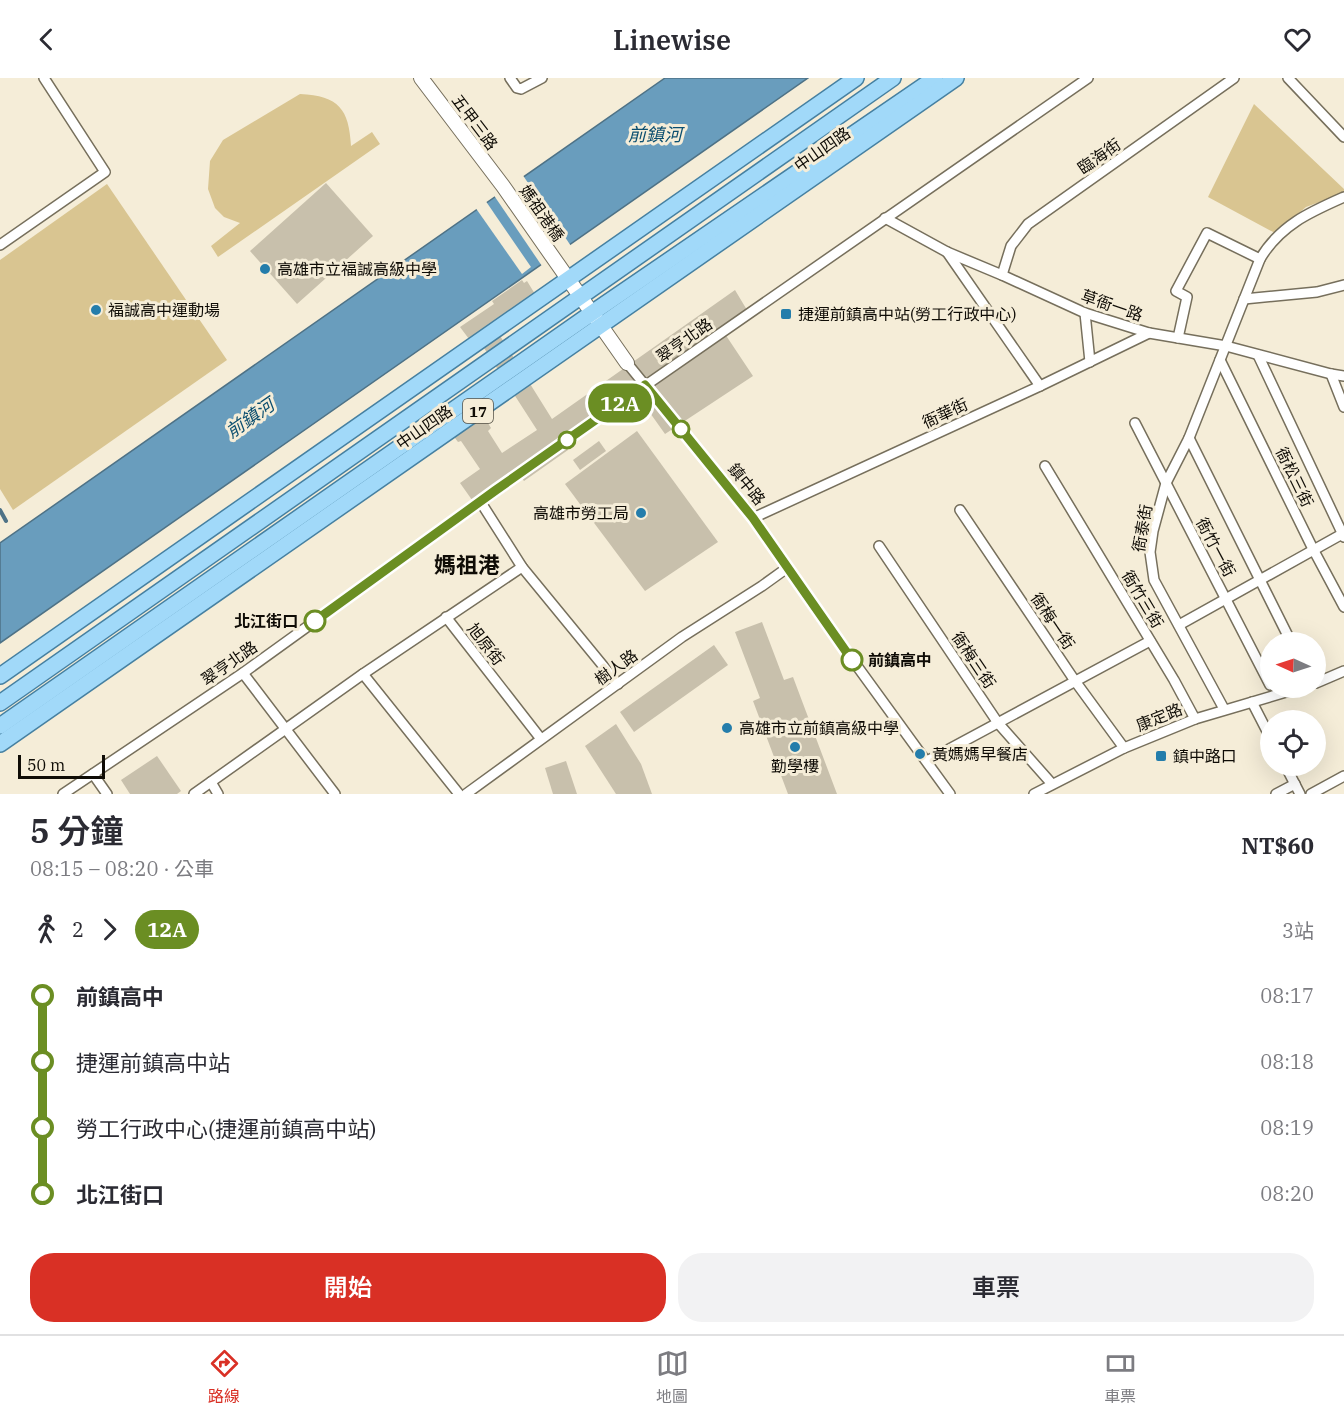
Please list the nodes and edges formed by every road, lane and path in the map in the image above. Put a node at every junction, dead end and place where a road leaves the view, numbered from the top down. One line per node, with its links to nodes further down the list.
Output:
1 (44, 78): 16 (street)
2 (420, 78): 13 (main road, 五甲三路)
3 (510, 78): 4 (street)
4 (542, 78)
5 (856, 78): 21 (main road)
6 (893, 78): 23 (main road, 中山四路 / 17)
7 (935, 78): 26 (main road, 中山四路 / 17)
8 (956, 78): 26 (main road, 中山四路 / 17)
9 (1088, 78): 15 (street, 翠亨北路)
10 (1234, 78): 20 (street, 臨海街)
11 (1288, 78): 12 (street)
12 (1344, 137)
13 (503, 186): 18 (main road, 媽祖港橋)
14 (1344, 197): 19 (street, 衙泰街)
15 (885, 218): 17 (street, 草衙一路); 36 (street, 翠亨北路)
16 (0, 245)
17 (947, 252): 20 (street, 草衙一路); 37 (street)
18 (554, 259): 21 (main road, 鎮中路)
19 (1260, 259): 24 (street, 衙泰街); 28 (street)
20 (1002, 275): 25 (street, 草衙一路)
21 (567, 278): 23 (main road, 鎮中路); 62 (main road)
22 (1344, 285): 24 (street)
23 (580, 296): 26 (main road, 鎮中路); 68 (main road, 中山四路 / 17)
24 (1244, 299): 29 (street, 衙泰街)
25 (1085, 313): 27 (street, 草衙一路); 32 (street)
26 (596, 320): 33 (main road, 鎮中路); 73 (main road, 中山四路 / 17); 76 (main road, 中山四路 / 17)
27 (1149, 333): 28 (street, 草衙一路); 32 (street, 衙華街)
28 (1178, 338): 29 (street, 草衙一路)
29 (1226, 346): 30 (street, 草衙一路); 31 (street, 衙泰街)
30 (1258, 355): 34 (street, 草衙一路); 46 (street)
31 (1220, 360): 40 (street, 衙泰街); 48 (street, 衙松三街)
32 (1090, 362): 37 (street, 衙華街)
33 (627, 363): 36 (street, 鎮中路)
34 (1332, 374): 35 (street, 草衙一路); 38 (street)
35 (1344, 376)
36 (645, 385): 43 (street, 翠亨北路); 45 (street, 鎮中路)
37 (1040, 386): 45 (street, 衙華街)
38 (1344, 407)
39 (1135, 423): 42 (street, 衙竹一街)
40 (1189, 438): 42 (street, 衙泰街); 51 (street)
41 (1045, 466): 57 (street, 衙竹三街)
42 (1166, 483): 52 (street, 衙竹一街); 55 (street, 衙泰街)
43 (480, 501): 49 (street); 60 (street, 翠亨北路)
44 (960, 510): 64 (street, 衙梅一街)
45 (753, 518): 50 (street, 鎮中路)
46 (1344, 534): 48 (street)
47 (879, 546): 72 (street, 衙梅三街)
48 (1313, 549): 51 (street); 53 (street, 衙松三街)
49 (522, 567): 54 (street); 65 (street)
50 (786, 568): 65 (street, 樹人路); 78 (street, 鎮中路)
51 (1260, 580): 52 (street); 56 (street)
52 (1227, 599): 55 (street); 58 (street, 衙竹一街)
53 (1344, 607)
54 (446, 617): 61 (street, 旭原街); 75 (street, 旭原街)
55 (1179, 625): 69 (street, 衙泰街)
56 (1286, 632)
57 (1150, 641): 64 (street); 71 (street, 衙竹三街)
58 (1260, 664)
59 (1344, 671): 63 (street)
60 (243, 673): 74 (street); 79 (street, 翠亨北路)
61 (363, 674): 74 (street, 旭原街); 90 (street)
62 (0, 676)
63 (1326, 679)
64 (1075, 681): 72 (street); 77 (street, 衙梅一街)
65 (618, 684): 75 (street, 樹人路)
66 (1260, 697): 67 (street, 康定路)
67 (1252, 702): 69 (street, 康定路); 70 (street)
68 (0, 703)
69 (1224, 709): 71 (street, 康定路)
70 (1260, 718)
71 (1195, 719): 77 (street, 康定路)
72 (998, 723): 78 (street); 83 (street, 衙梅三街)
73 (0, 726)
74 (286, 728): 82 (street, 旭原街); 89 (street)
75 (541, 739): 91 (street, 樹人路)
76 (0, 744)
77 (1124, 747): 83 (street, 康定路)
78 (927, 761): 92 (street, 鎮中路)
79 (93, 774): 85 (street, 翠亨北路); 86 (street)
80 (1291, 776): 84 (street)
81 (1344, 776): 96 (street)
82 (211, 782): 87 (street, 旭原街); 88 (street)
83 (1052, 784): 93 (street, 康定路)
84 (1295, 784): 94 (street); 95 (street)
85 (63, 794)
86 (107, 794)
87 (194, 794)
88 (219, 794)
89 (335, 794)
90 (459, 794)
91 (466, 794)
92 (950, 794)
93 (1034, 794)
94 (1276, 794)
95 (1300, 794)
96 (1311, 794)

